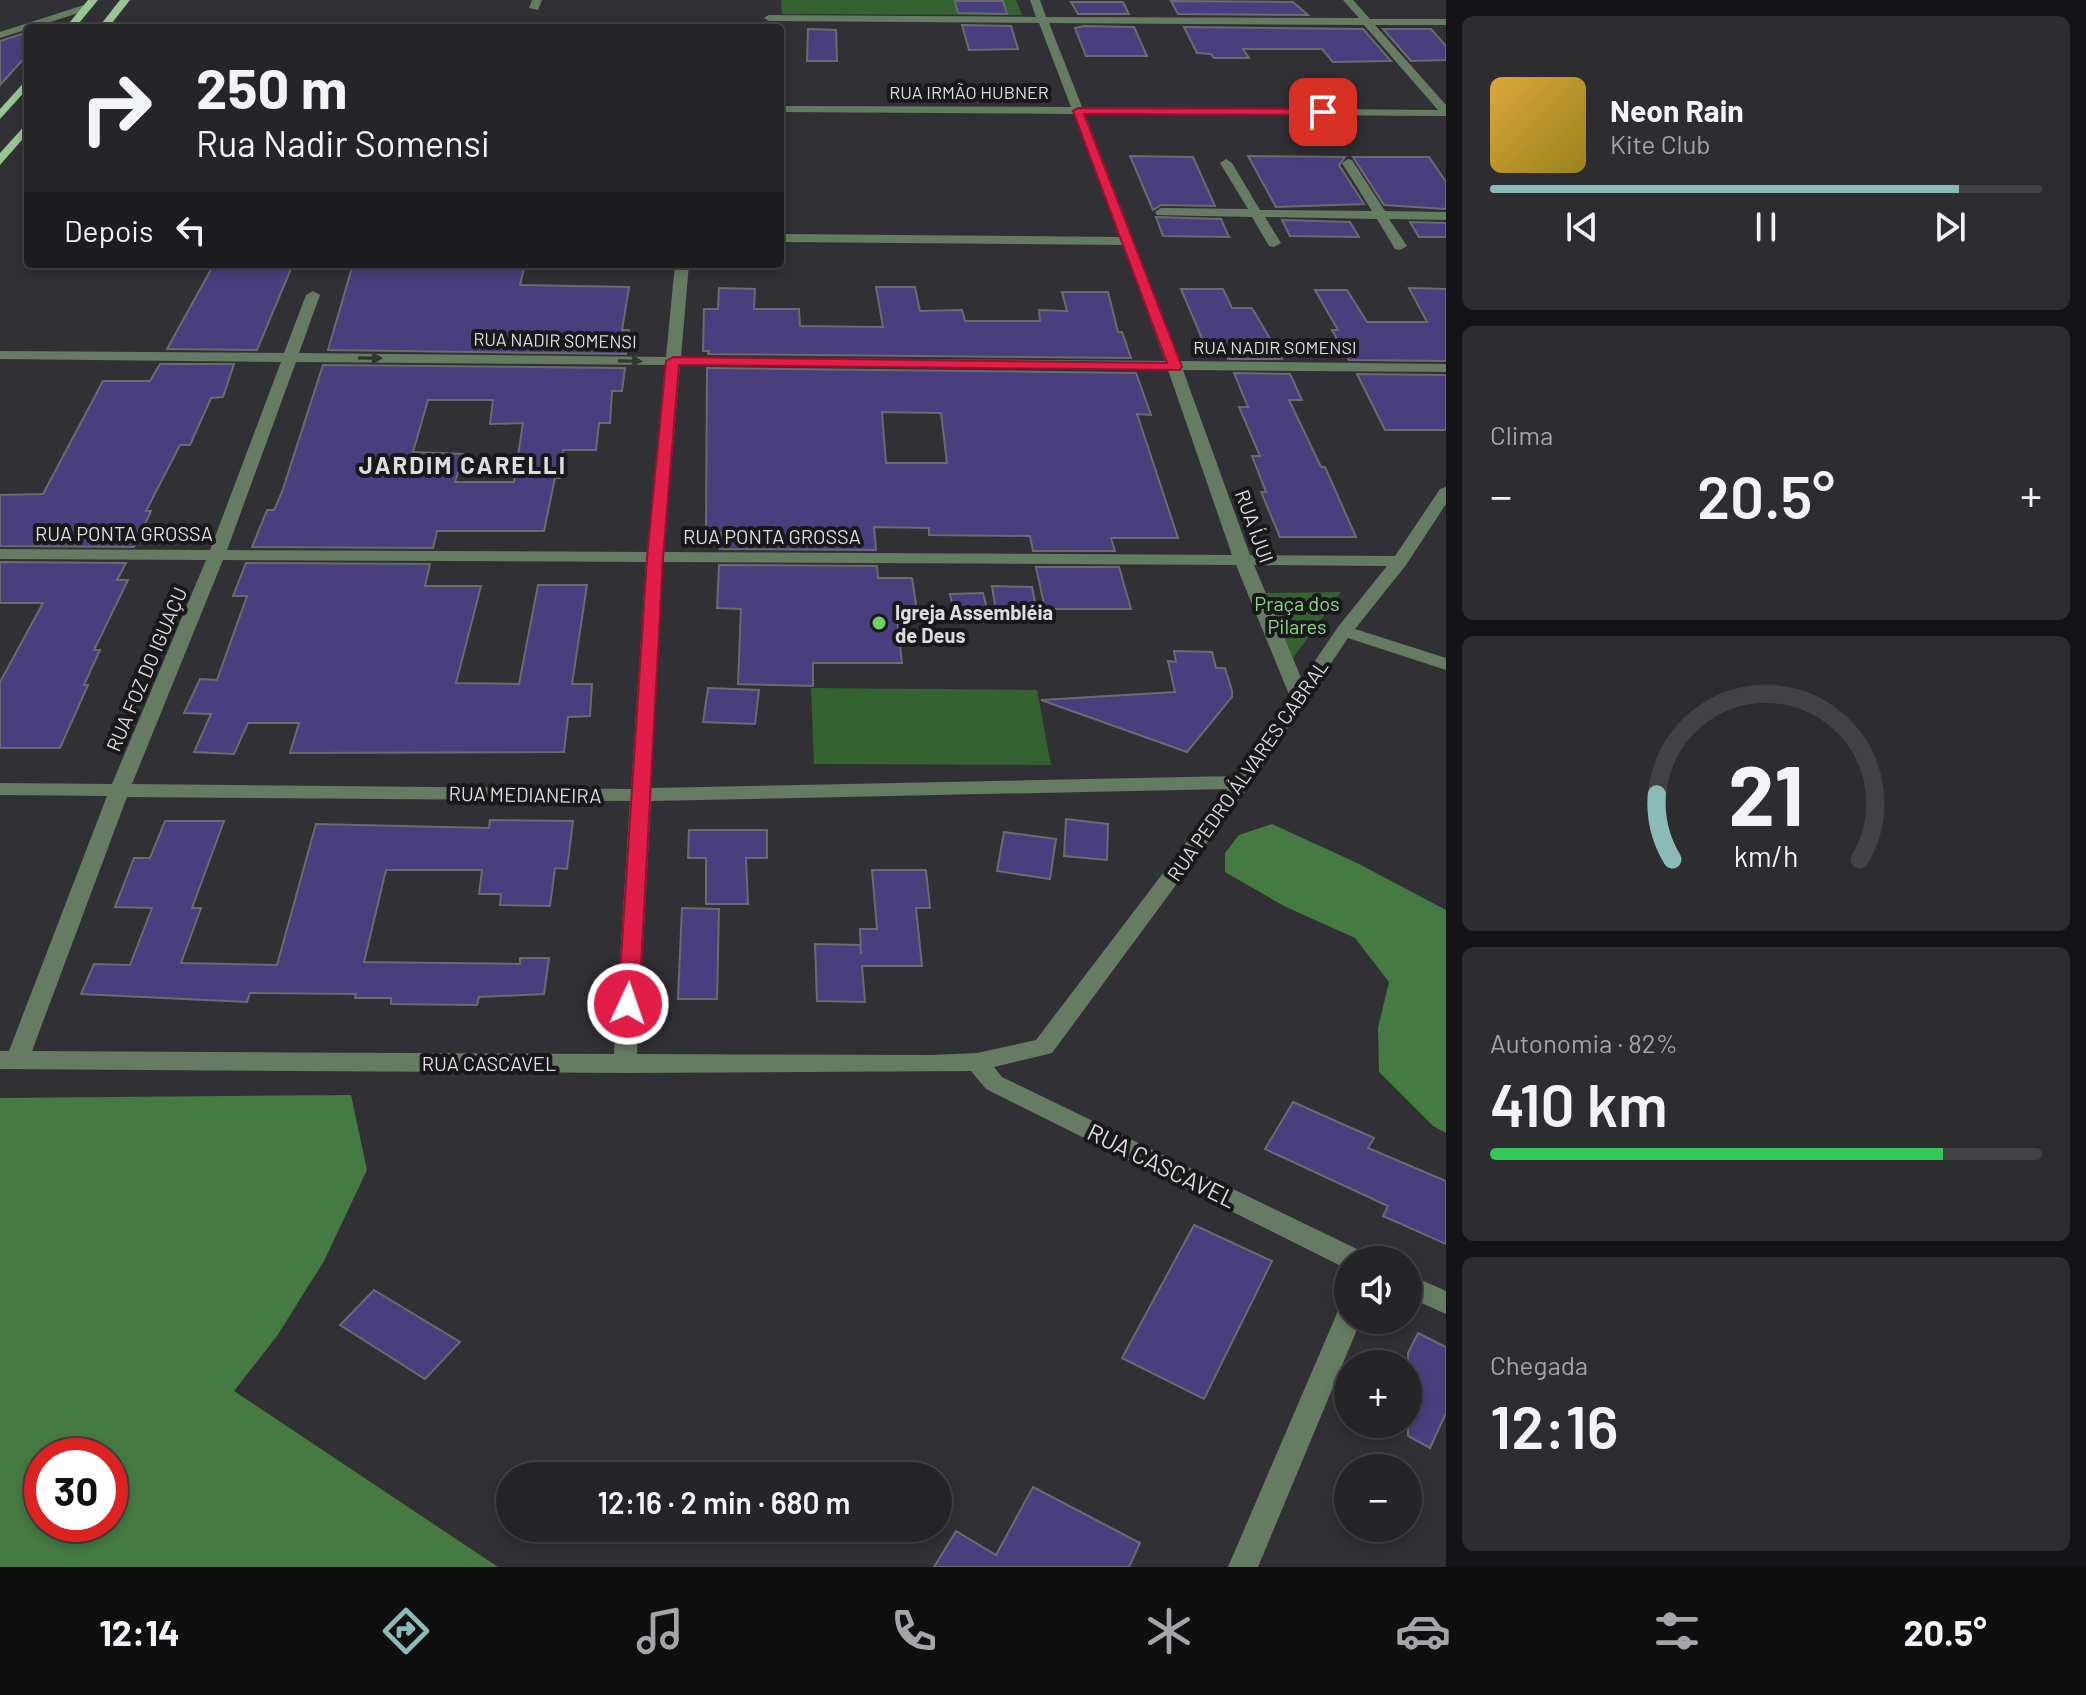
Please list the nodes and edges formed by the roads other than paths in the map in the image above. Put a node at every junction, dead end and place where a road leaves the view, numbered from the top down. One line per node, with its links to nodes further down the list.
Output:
1 (72, 0): 5 (street)
2 (125, 0): 12 (main road)
3 (1035, 0): 7 (street, RUA ÍJUI)
4 (1348, 0): 8 (street)
5 (90, 4): 10 (street); 11 (main road)
6 (769, 18): 7 (street)
7 (1042, 20): 8 (street); 17 (street, RUA ÍJUI)
8 (1366, 21): 9 (street); 18 (street)
9 (1446, 22)
10 (32, 24)
11 (73, 24)
12 (106, 24)
13 (24, 27): 14 (street)
14 (0, 35)
15 (24, 86): 19 (main road)
16 (784, 109): 17 (street, RUA IRMÃO HUBNER)
17 (1078, 111): 18 (street, RUA IRMÃO HUBNER); 29 (street, RUA ÍJUI)
18 (1446, 112)
19 (0, 116)
20 (24, 130): 21 (main road)
21 (0, 161)
22 (1226, 163): 25 (street)
23 (1348, 163): 27 (street)
24 (1161, 212): 25 (street)
25 (1257, 214): 27 (street); 30 (street)
26 (1446, 216): 27 (street)
27 (1381, 217): 31 (street)
28 (784, 238): 29 (street)
29 (1128, 241): 37 (street, RUA ÍJUI)
30 (1274, 243)
31 (1400, 246)
32 (682, 268): 36 (street)
33 (313, 295): 35 (street, RUA FOZ DO IGUAÇU)
34 (0, 355): 35 (street, RUA NADIR SOMENSI)
35 (292, 357): 36 (street, RUA NADIR SOMENSI, one-way to 36); 41 (street, RUA FOZ DO IGUAÇU)
36 (673, 361): 37 (street, RUA NADIR SOMENSI); 42 (street)
37 (1175, 367): 38 (street, RUA NADIR SOMENSI); 43 (street, RUA ÍJUI)
38 (1446, 368)
39 (1446, 492): 44 (street, RUA PEDRO ÁLVARES CABRAL)
40 (0, 554): 41 (street, RUA PONTA GROSSA)
41 (217, 555): 42 (street, RUA PONTA GROSSA); 50 (street, RUA FOZ DO IGUAÇU)
42 (655, 558): 43 (street, RUA PONTA GROSSA); 51 (street)
43 (1242, 558): 44 (street, RUA PONTA GROSSA); 47 (street, RUA ÍJUI)
44 (1400, 561): 45 (street, RUA PEDRO ÁLVARES CABRAL)
45 (1344, 631): 46 (street); 47 (street, RUA PEDRO ÁLVARES CABRAL)
46 (1446, 664)
47 (1300, 699): 48 (street, RUA PEDRO ÁLVARES CABRAL)
48 (1242, 782): 51 (street, RUA MEDIANEIRA); 52 (street, RUA PEDRO ÁLVARES CABRAL)
49 (0, 789): 50 (street, RUA MEDIANEIRA)
50 (119, 790): 51 (street, RUA MEDIANEIRA); 53 (street, RUA FOZ DO IGUAÇU)
51 (641, 795): 55 (street)
52 (1044, 1047): 54 (street, RUA CASCAVEL)
53 (9, 1060): 55 (street, RUA CASCAVEL)
54 (977, 1062): 55 (street, RUA CASCAVEL); 56 (street, RUA CASCAVEL)
55 (625, 1064)
56 (1334, 1250)
57 (1422, 1292): 58 (street)
58 (1446, 1303)
59 (1341, 1334): 60 (street)
60 (1243, 1567)

